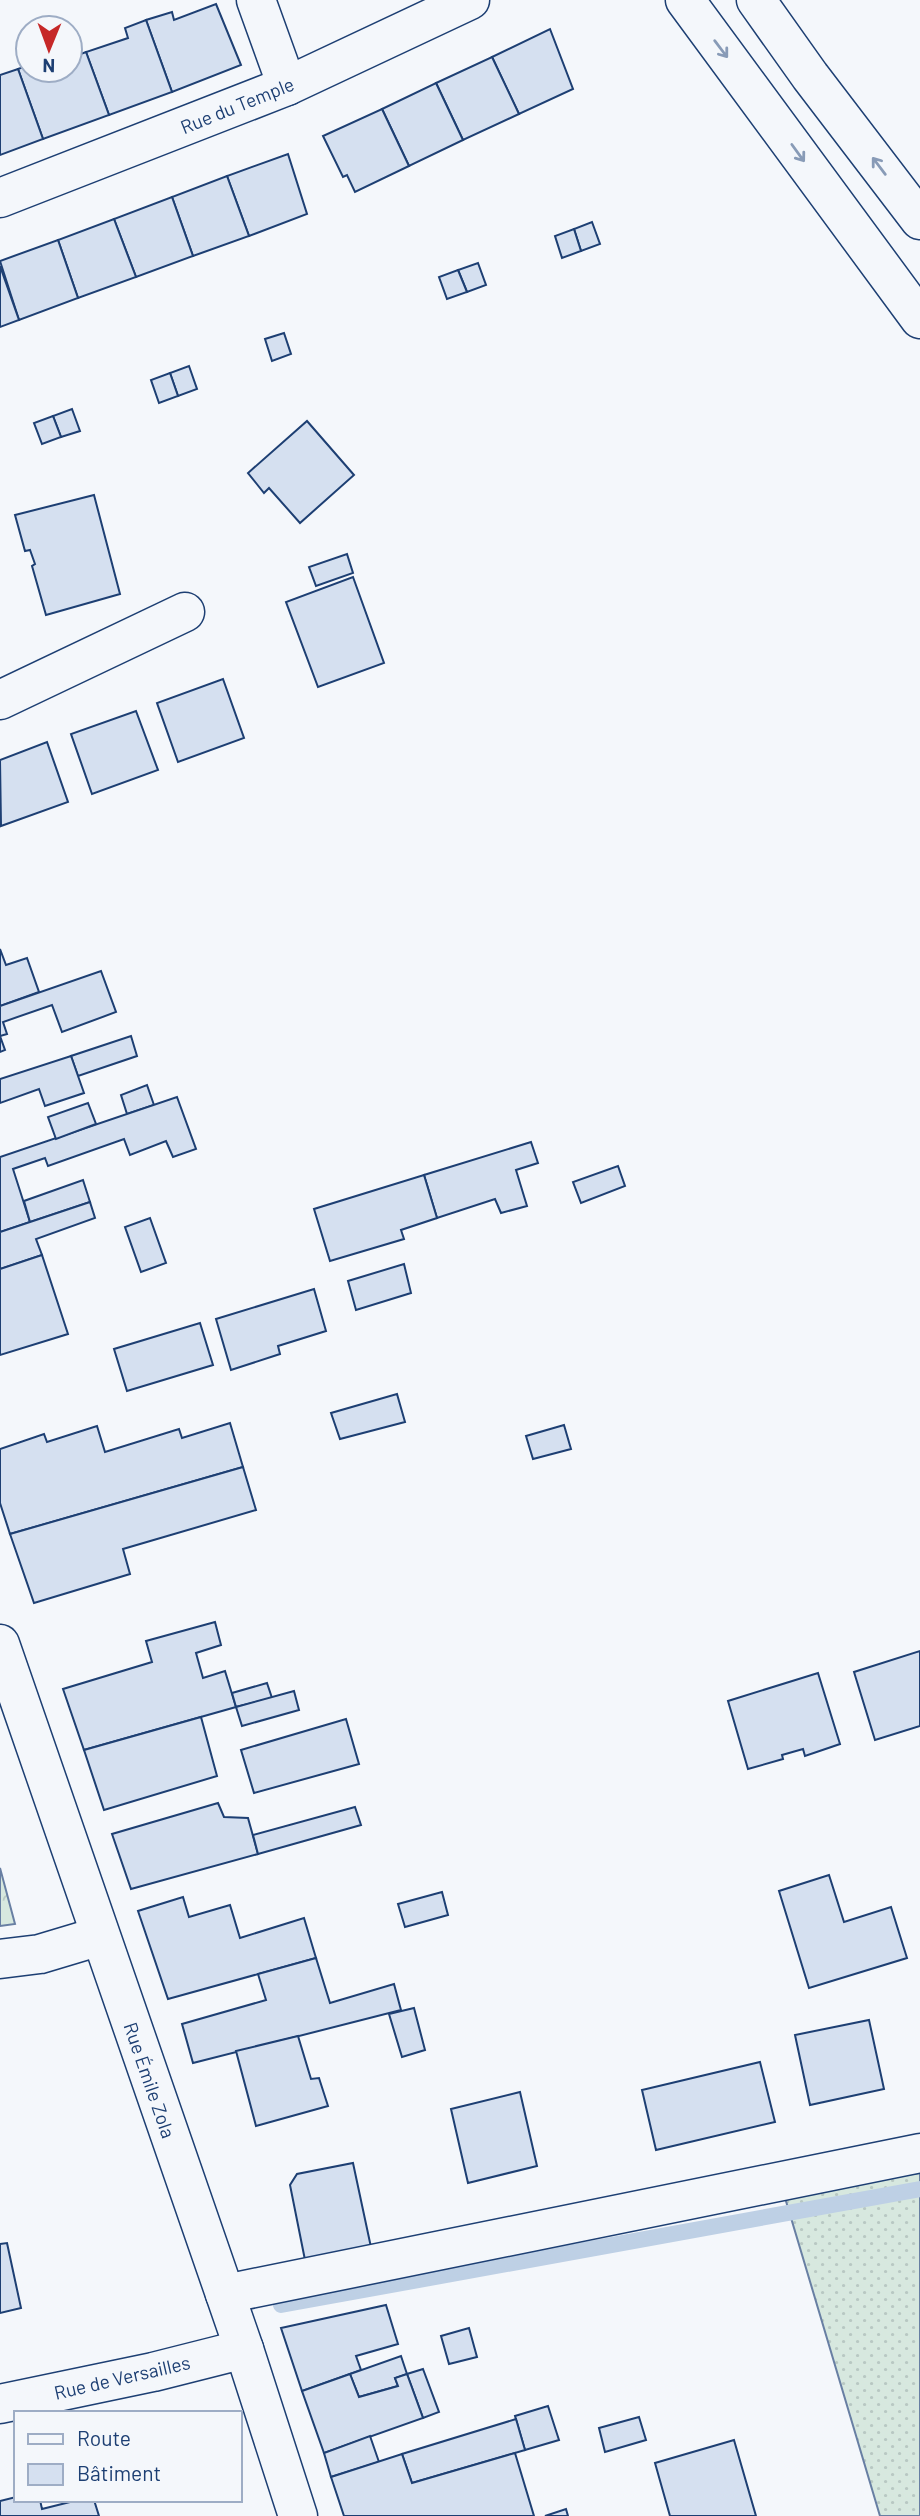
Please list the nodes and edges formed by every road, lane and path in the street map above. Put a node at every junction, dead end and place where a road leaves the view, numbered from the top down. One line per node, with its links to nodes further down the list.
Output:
1 (256, 0): 5 (main road)
2 (470, 0): 5 (main road, Rue du Temple)
3 (685, 0): 8 (main road, one-way to 8)
4 (756, 0): 7 (main road, one-way to 4)
5 (287, 86): 6 (main road, Rue du Temple)
6 (0, 198)
7 (920, 220)
8 (920, 319)
9 (185, 612): 10 (main road)
10 (0, 700)
11 (0, 1644): 12 (main road, Rue Émile Zola)
12 (9, 1697): 13 (main road, Rue Émile Zola)
13 (100, 1936): 14 (main road); 16 (main road, Rue Émile Zola)
14 (0, 1959)
15 (920, 2153): 16 (main road)
16 (225, 2294): 17 (main road, Rue Émile Zola)
17 (244, 2349): 18 (main road, Rue de Versailles); 19 (main road, Rue Émile Zola)
18 (0, 2404)
19 (298, 2516)

